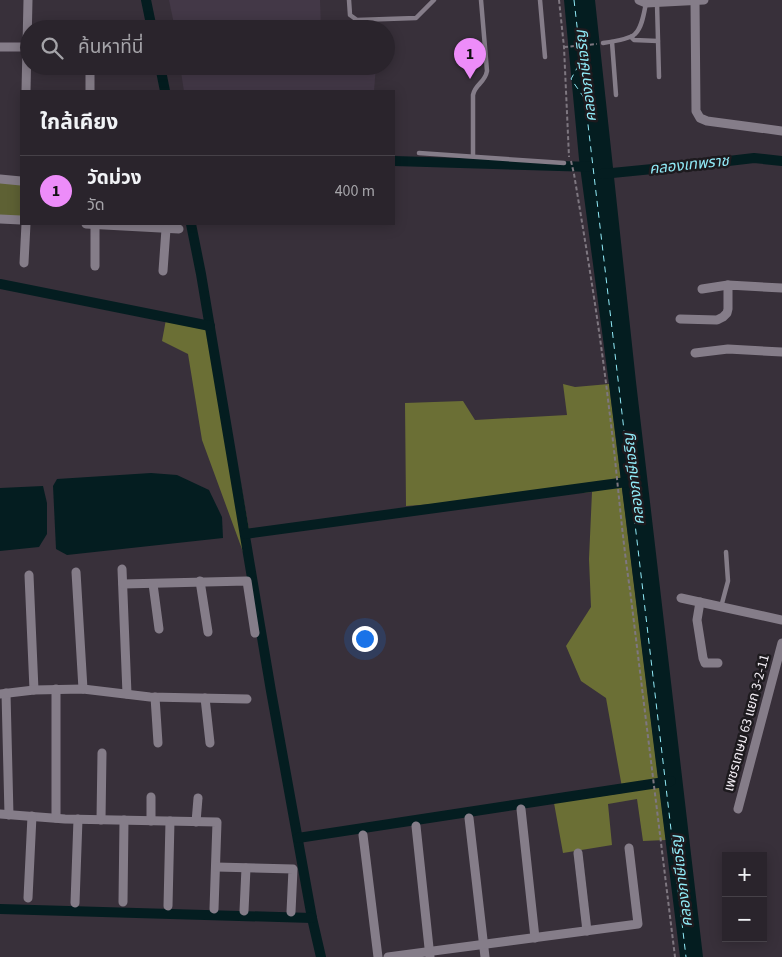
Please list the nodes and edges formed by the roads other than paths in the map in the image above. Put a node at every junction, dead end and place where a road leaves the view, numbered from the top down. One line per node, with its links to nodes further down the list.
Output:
1 (28, 0): 10 (street)
2 (349, 0): 3 (lane)
3 (434, 0)
4 (481, 0): 26 (lane)
5 (540, 0): 17 (lane)
6 (695, 0): 7 (street); 9 (street); 24 (street)
7 (704, 0)
8 (642, 2): 9 (street); 11 (lane)
9 (657, 3): 12 (lane)
10 (28, 20)
11 (631, 37): 12 (lane); 13 (lane)
12 (658, 41): 20 (lane)
13 (612, 42): 14 (lane); 23 (lane)
14 (603, 44)
15 (0, 47): 16 (street)
16 (20, 47)
17 (545, 57)
18 (27, 75): 21 (street)
19 (90, 75): 22 (street)
20 (659, 77)
21 (26, 90)
22 (90, 90)
23 (616, 94)
24 (782, 131)
25 (419, 153): 26 (lane)
26 (473, 156): 27 (lane)
27 (564, 163)
28 (0, 179): 29 (street)
29 (20, 181)
30 (0, 219): 31 (street)
31 (20, 220)
32 (26, 225): 37 (street)
33 (95, 225): 38 (street)
34 (136, 225): 35 (street)
35 (166, 228): 36 (street); 39 (street)
36 (179, 229)
37 (24, 263)
38 (95, 266)
39 (164, 271)
40 (728, 286): 41 (street); 42 (street); 43 (street)
41 (782, 288)
42 (702, 289)
43 (680, 319)
44 (782, 352): 45 (street)
45 (695, 353)
46 (726, 552): 55 (lane)
47 (122, 569): 51 (street)
48 (76, 572): 62 (street)
49 (28, 575): 63 (street)
50 (200, 581): 52 (street); 58 (street); 59 (street)
51 (123, 584): 52 (street); 66 (street)
52 (153, 584): 57 (street)
53 (681, 598): 54 (street)
54 (700, 602): 55 (street); 61 (street)
55 (721, 607): 56 (street)
56 (782, 620)
57 (159, 629)
58 (208, 632)
59 (255, 633)
60 (782, 643): 76 (street, เพชรเกษม 63 แยก 3-2-11)
61 (718, 663)
62 (83, 689): 64 (street); 66 (street)
63 (34, 690): 64 (street); 65 (street)
64 (56, 690): 79 (street)
65 (3, 693): 77 (street)
66 (127, 694): 67 (street)
67 (155, 697): 68 (street); 70 (street)
68 (206, 698): 69 (street); 71 (street)
69 (247, 699)
70 (158, 743)
71 (210, 743)
72 (102, 753): 82 (street)
73 (151, 796): 84 (street)
74 (198, 798): 86 (street)
75 (521, 809): 101 (street)
76 (738, 809)
77 (5, 815): 78 (street)
78 (32, 816): 79 (street); 93 (street)
79 (56, 818): 81 (street)
80 (469, 818): 102 (street)
81 (78, 819): 82 (street); 95 (street)
82 (101, 820): 83 (street)
83 (124, 820): 84 (street); 94 (street)
84 (151, 821): 85 (street)
85 (170, 821): 86 (street); 96 (street)
86 (196, 822): 91 (street)
87 (416, 826): 103 (street)
88 (363, 835): 104 (street)
89 (629, 848): 100 (street)
90 (578, 853): 100 (street)
91 (216, 867): 92 (street); 97 (street)
92 (246, 868): 98 (street); 99 (street)
93 (28, 898)
94 (123, 902)
95 (76, 903)
96 (168, 906)
97 (214, 909)
98 (244, 912)
99 (291, 912)
100 (586, 931): 101 (street)
101 (535, 938): 102 (street)
102 (483, 944): 103 (street); 106 (street)
103 (430, 954): 105 (street)
104 (378, 957)
105 (388, 957)
106 (485, 957)

